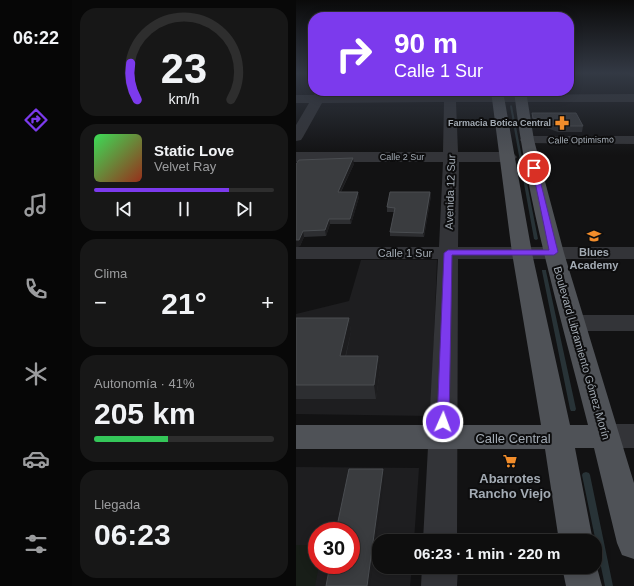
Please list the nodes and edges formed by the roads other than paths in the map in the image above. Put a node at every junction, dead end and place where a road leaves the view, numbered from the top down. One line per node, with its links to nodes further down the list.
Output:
1 (316, 100): 5 (street)
2 (450, 100): 9 (street, Avenida 12 Sur)
3 (499, 100): 10 (main road)
4 (522, 100): 6 (main road, Boulevard Libramiento Gómez Morín)
5 (296, 137)
6 (527, 140): 7 (street, Calle Optimismo); 12 (main road, Boulevard Libramiento Gómez Morín)
7 (634, 140)
8 (296, 157): 9 (street, Calle 2 Sur)
9 (451, 157): 10 (street, Calle 2 Sur); 15 (street, Avenida 12 Sur)
10 (509, 157): 11 (main road)
11 (522, 252): 12 (street, Calle 1 Sur); 15 (street, Calle 1 Sur); 22 (main road)
12 (554, 252): 13 (street, Calle 1 Sur); 16 (main road, Boulevard Libramiento Gómez Morín)
13 (634, 252)
14 (296, 253): 15 (street, Calle 1 Sur)
15 (448, 253): 21 (street, Avenida 12 Sur)
16 (574, 323): 17 (street); 18 (main road, Boulevard Libramiento Gómez Morín)
17 (634, 323)
18 (606, 436): 19 (street, Calle Central); 22 (main road, Calle Central); 25 (main road, Boulevard Libramiento Gómez Morín)
19 (634, 436)
20 (296, 437): 21 (main road, Calle Central)
21 (442, 438): 22 (main road, Calle Central); 23 (street, Avenida 12 Sur)
22 (558, 438): 24 (main road)
23 (440, 534)
24 (575, 534)
25 (634, 543)
26 (440, 574): 28 (street)
27 (581, 574): 29 (main road)
28 (439, 586)
29 (584, 586)

